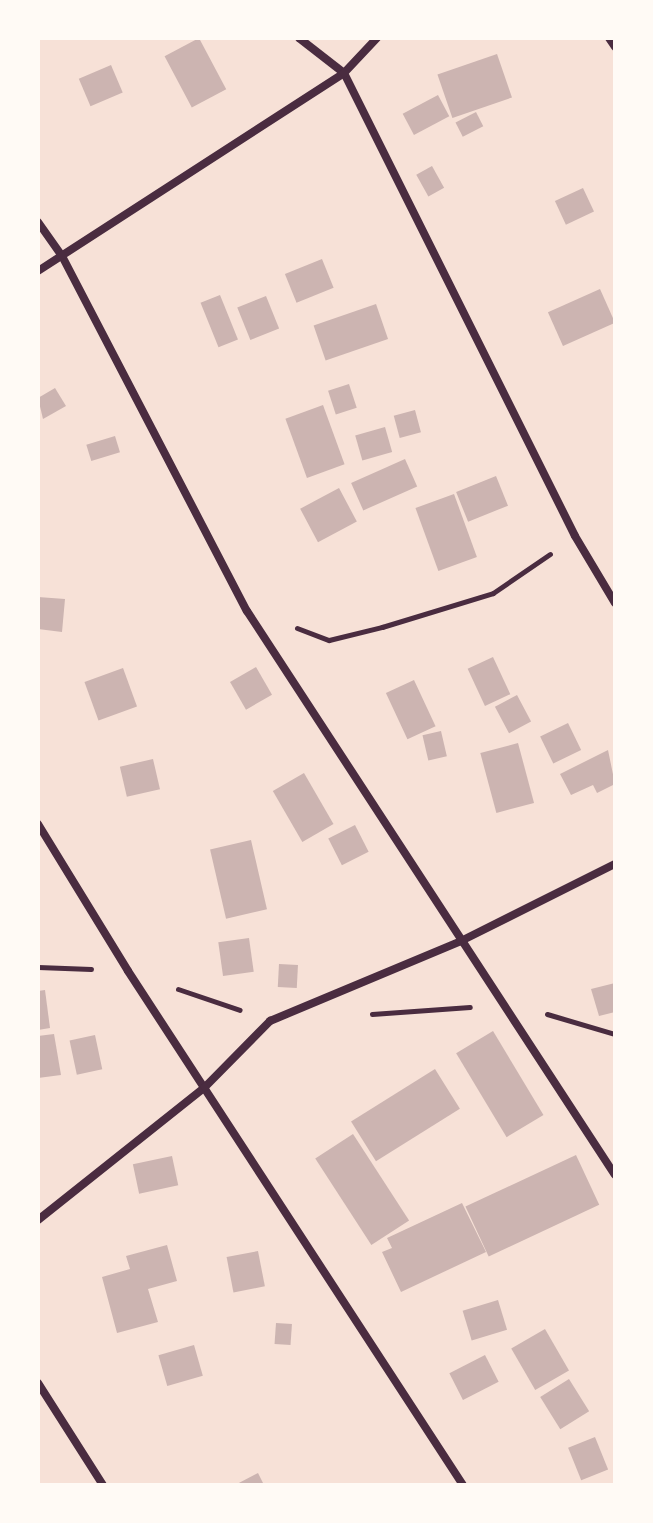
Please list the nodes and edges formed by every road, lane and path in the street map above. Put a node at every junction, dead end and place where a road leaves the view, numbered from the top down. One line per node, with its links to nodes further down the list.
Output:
1 (299, 38): 5 (street)
2 (377, 38): 5 (street)
3 (609, 38): 4 (street)
4 (615, 47)
5 (344, 73): 7 (street); 9 (street)
6 (38, 222): 7 (street)
7 (62, 256): 8 (street); 11 (street)
8 (38, 271)
9 (575, 536): 10 (street); 11 (path)
10 (615, 603)
11 (247, 611): 14 (street)
12 (38, 824): 17 (street)
13 (615, 864): 14 (street)
14 (461, 941): 15 (street); 17 (street)
15 (502, 1004): 16 (path); 18 (street)
16 (615, 1034)
17 (205, 1087): 19 (street); 22 (street)
18 (615, 1175)
19 (38, 1220)
20 (38, 1383): 21 (street)
21 (103, 1485)
22 (463, 1485)

